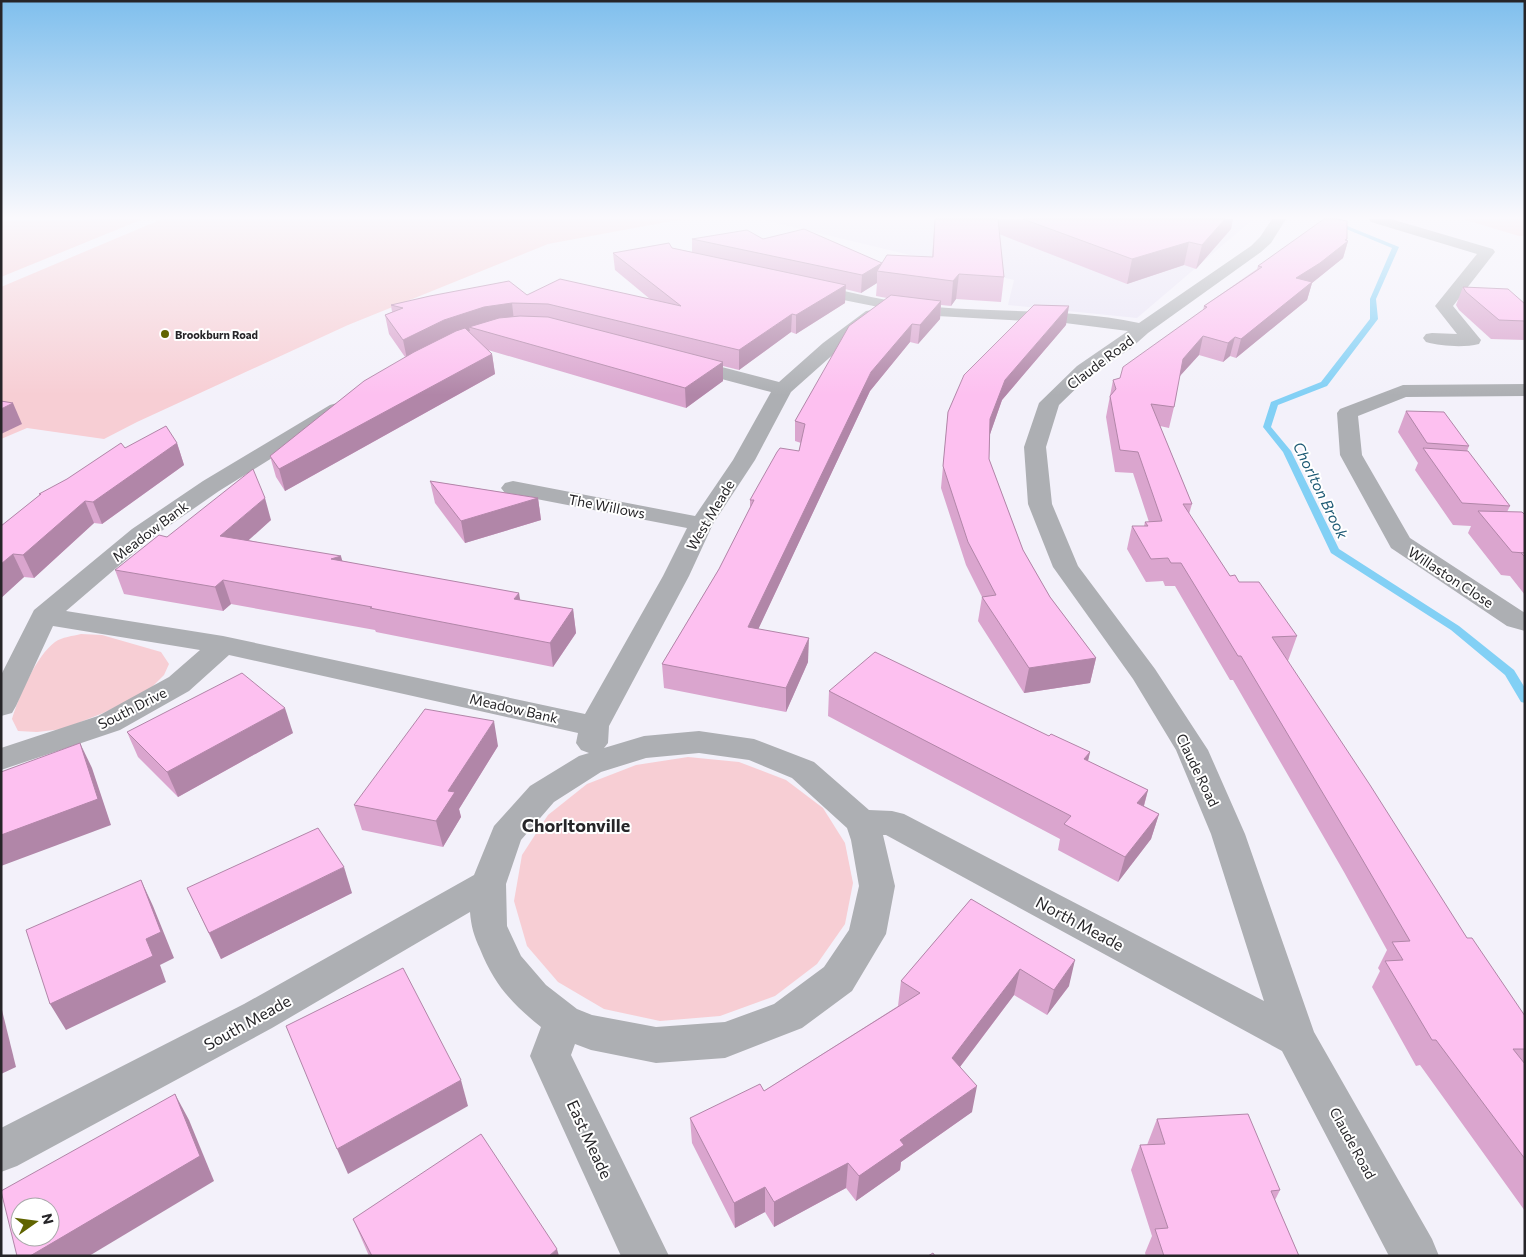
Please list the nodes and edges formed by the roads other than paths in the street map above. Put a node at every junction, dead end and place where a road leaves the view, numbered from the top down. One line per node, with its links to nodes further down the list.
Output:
1 (1215, 278): 5 (street)
2 (1467, 278): 6 (street)
3 (792, 285): 4 (street)
4 (885, 305): 5 (street); 8 (street, West Meade)
5 (1142, 329): 23 (street, Claude Road)
6 (1432, 338)
7 (662, 358): 8 (street)
8 (783, 389): 12 (street, West Meade)
9 (1525, 390): 14 (street, Willaston Close)
10 (357, 398): 13 (street, Meadow Bank)
11 (513, 488): 12 (street, The Willows)
12 (701, 524): 17 (street, West Meade)
13 (44, 616): 15 (street, Meadow Bank); 16 (street)
14 (1525, 623)
15 (223, 645): 17 (street, Meadow Bank); 18 (street, South Drive)
16 (1, 706)
17 (594, 726): 19 (street, West Meade)
18 (1, 759)
19 (590, 764): 20 (street); 21 (street)
20 (861, 822): 22 (street); 23 (street, North Meade)
21 (488, 884): 22 (street); 24 (street, South Meade)
22 (563, 1021): 25 (street, East Meade)
23 (1296, 1038): 26 (street, Claude Road)
24 (1, 1151)
25 (645, 1256)
26 (1415, 1256)

